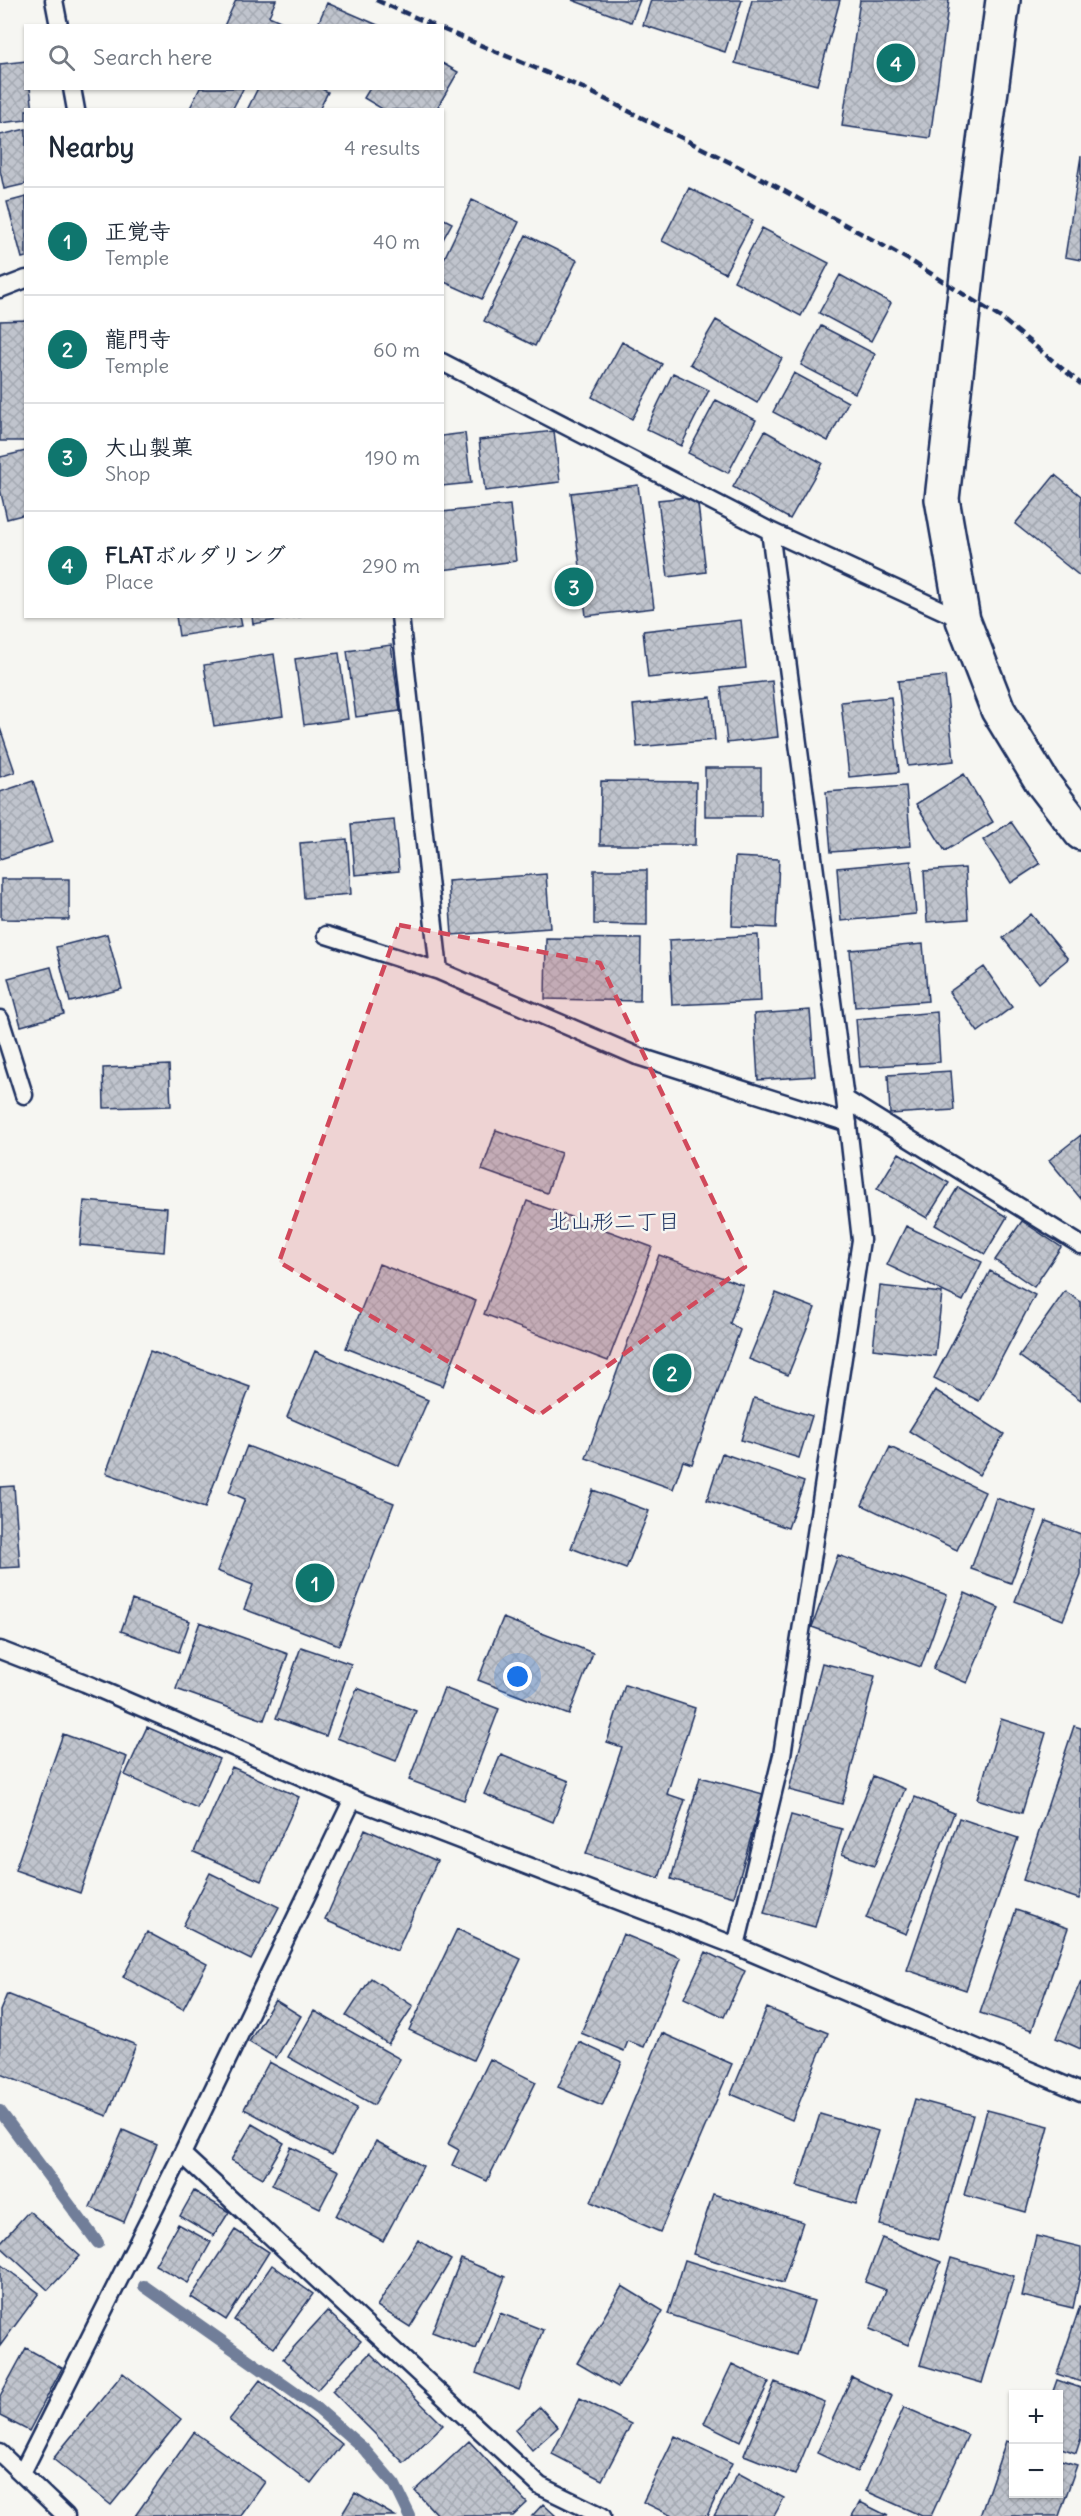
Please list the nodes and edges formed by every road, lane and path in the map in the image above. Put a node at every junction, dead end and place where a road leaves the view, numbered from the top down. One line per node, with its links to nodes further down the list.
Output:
1 (54, 0): 3 (lane)
2 (1004, 0): 11 (street)
3 (59, 24)
4 (72, 90): 5 (lane)
5 (76, 108)
6 (24, 280): 7 (lane)
7 (0, 288)
8 (444, 363): 9 (lane)
9 (770, 531): 11 (lane); 17 (lane)
10 (400, 618): 14 (lane)
11 (963, 620): 12 (street)
12 (1081, 833)
13 (326, 935): 14 (lane)
14 (439, 971): 18 (lane)
15 (0, 1019): 16 (lane)
16 (24, 1095)
17 (845, 1099): 18 (lane); 19 (lane)
18 (848, 1123): 22 (lane)
19 (1081, 1245)
20 (0, 1650): 21 (lane)
21 (353, 1798): 22 (lane); 24 (lane)
22 (736, 1946): 23 (lane)
23 (1081, 2092)
24 (182, 2154): 26 (lane); 28 (lane)
25 (0, 2453): 26 (lane)
26 (22, 2473): 27 (lane)
27 (66, 2516)
28 (602, 2516)

